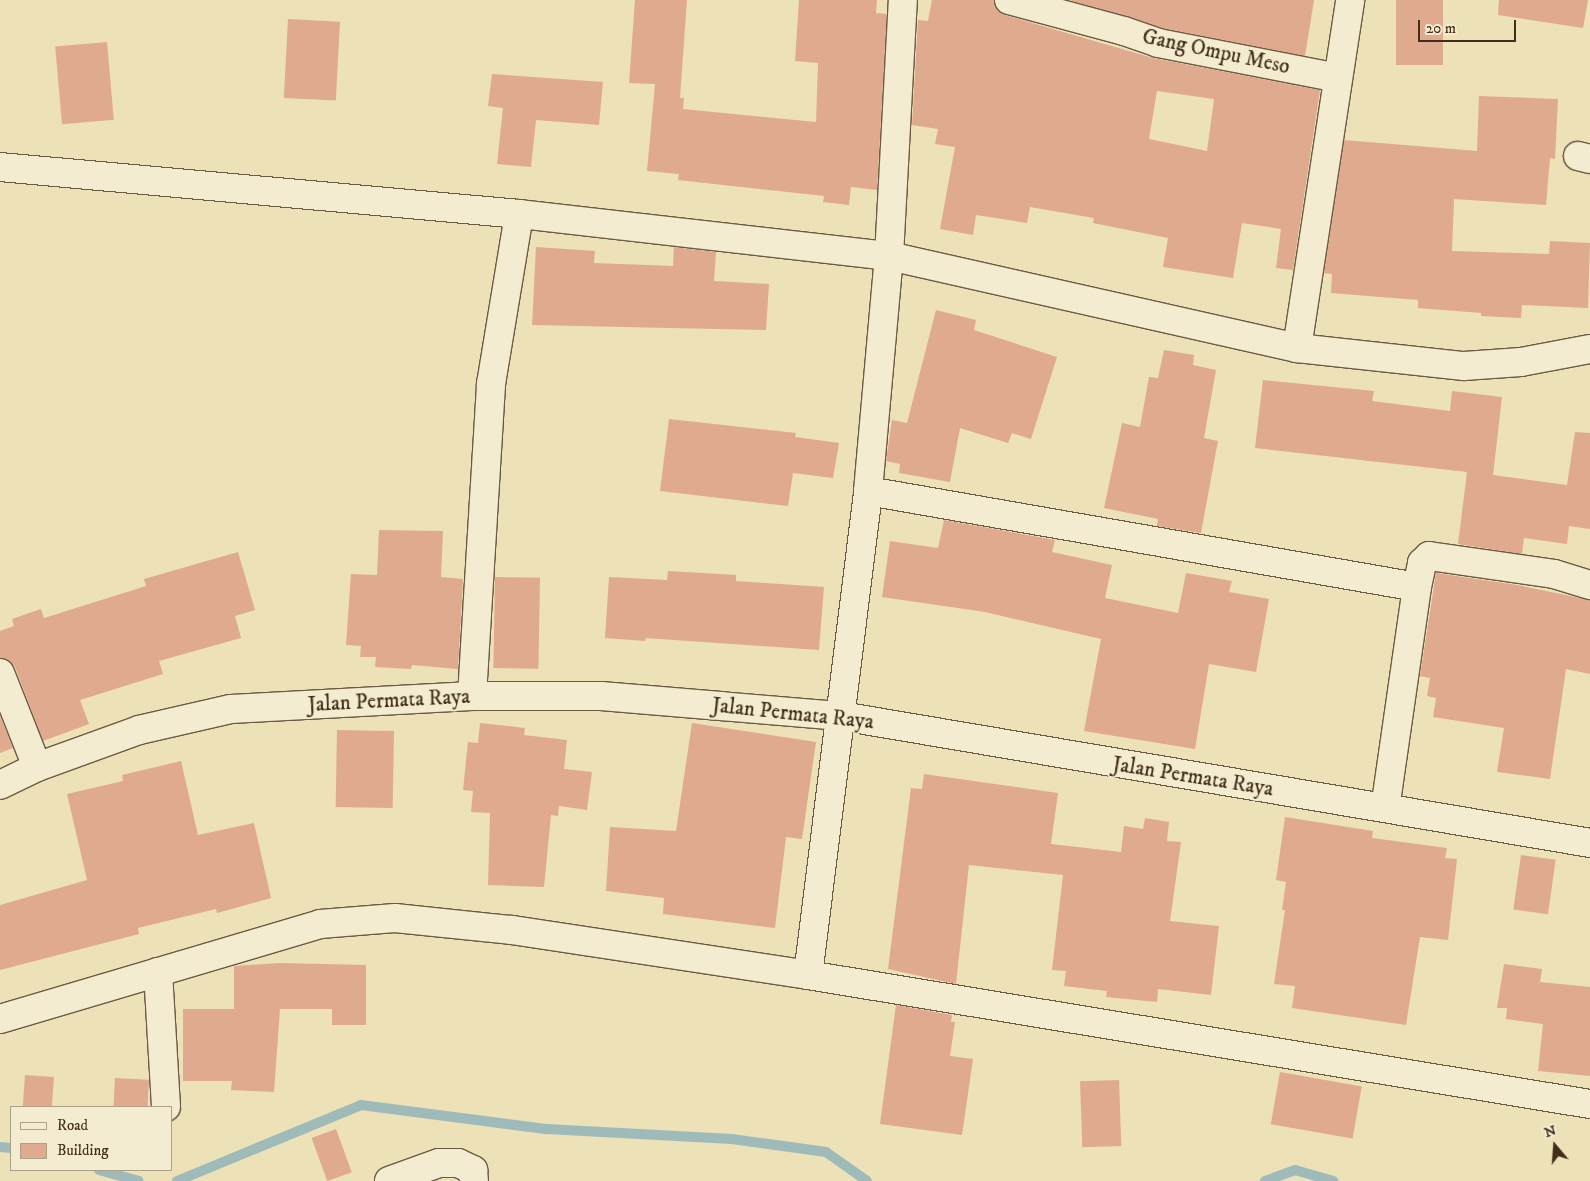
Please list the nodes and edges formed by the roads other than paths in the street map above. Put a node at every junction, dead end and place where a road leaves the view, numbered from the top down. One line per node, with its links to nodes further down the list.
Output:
1 (903, 0): 7 (street)
2 (1009, 0): 4 (street, Gang Ompu Meso)
3 (1350, 0): 4 (street)
4 (1338, 78): 8 (street)
5 (0, 168): 6 (street)
6 (519, 214): 7 (street); 14 (street)
7 (889, 256): 8 (street); 10 (street)
8 (1297, 348): 9 (street)
9 (1590, 349)
10 (868, 491): 12 (street); 15 (street)
11 (1590, 585): 12 (street)
12 (1417, 587): 18 (street)
13 (0, 673): 16 (street)
14 (472, 696): 15 (street, Jalan Permata Raya); 16 (street, Jalan Permata Raya)
15 (841, 716): 18 (street, Jalan Permata Raya); 21 (street)
16 (37, 767): 17 (street, Jalan Permata Raya)
17 (0, 785)
18 (1385, 808): 19 (street, Jalan Permata Raya)
19 (1590, 843)
20 (158, 972): 21 (street); 22 (street); 24 (street)
21 (808, 976): 23 (street)
22 (0, 1018)
23 (1590, 1104)
24 (166, 1106)
25 (390, 1181): 26 (street)
26 (474, 1181)

